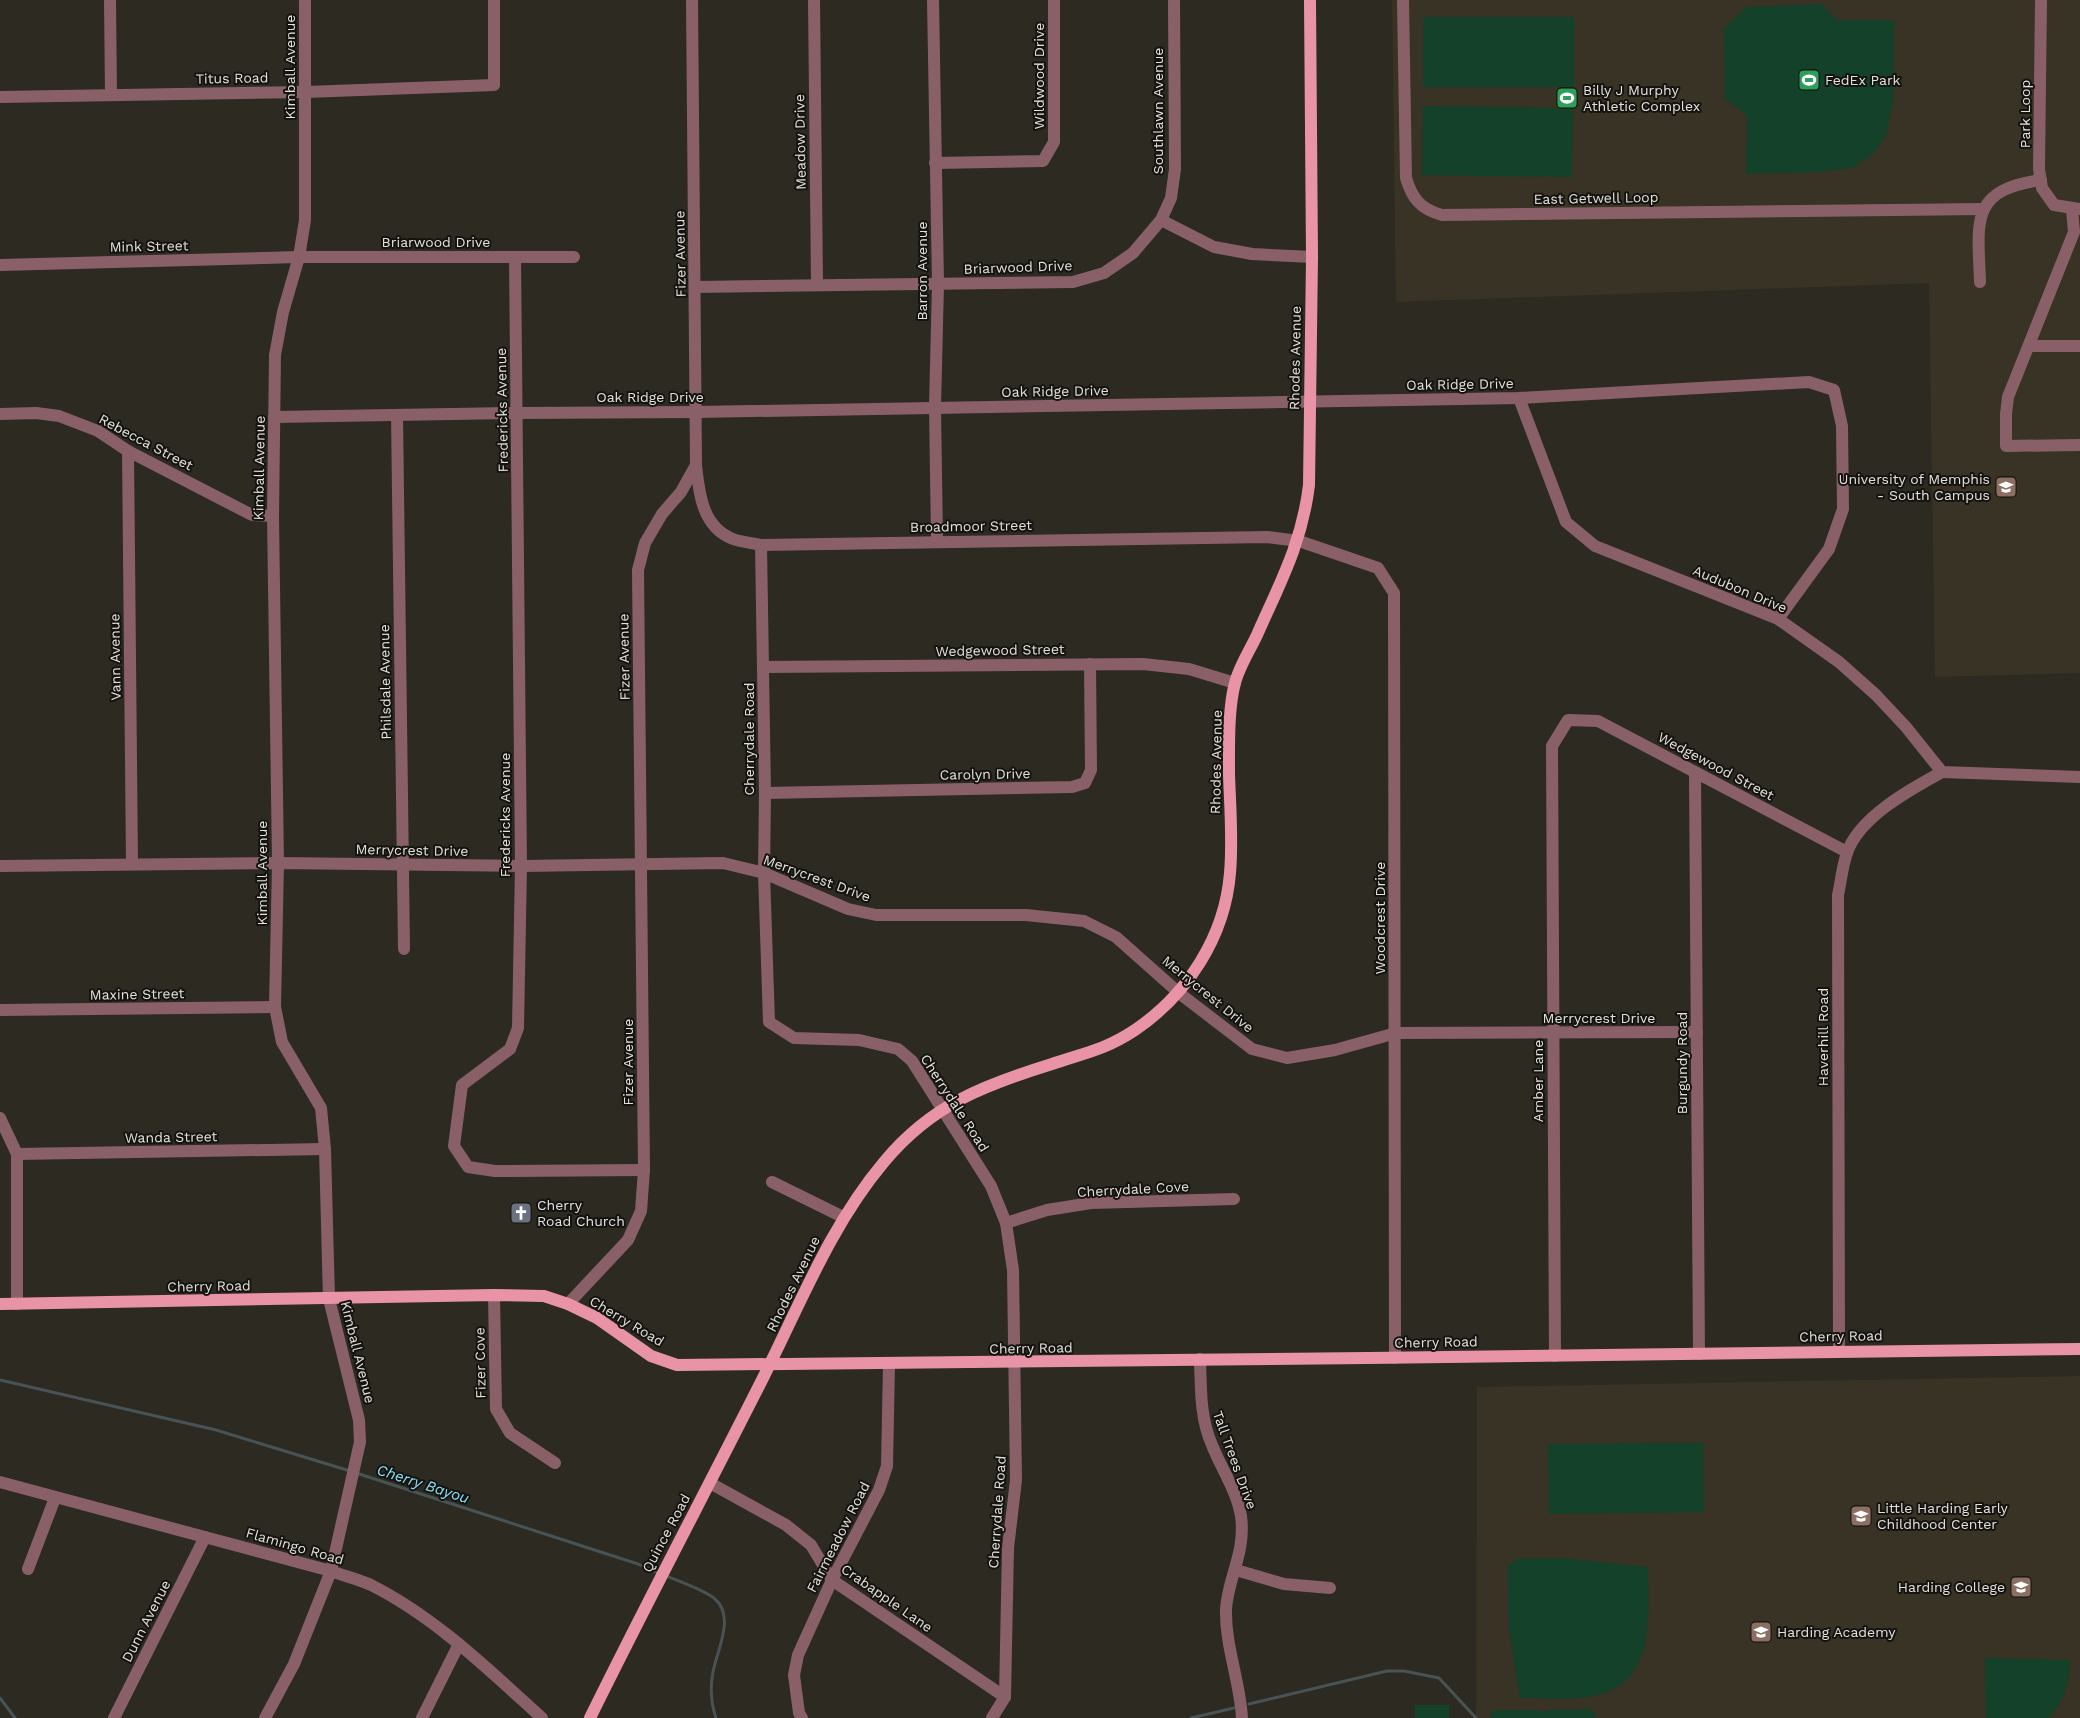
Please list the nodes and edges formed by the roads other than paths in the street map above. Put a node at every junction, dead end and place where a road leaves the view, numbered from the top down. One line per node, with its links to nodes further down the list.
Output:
1 (110, 0): 13 (street)
2 (305, 0): 12 (street, Kimball Avenue)
3 (494, 0): 12 (street, Titus Road)
4 (692, 0): 29 (street, Fizer Avenue)
5 (814, 0): 27 (street, Meadow Drive)
6 (933, 0): 15 (street, Barron Avenue)
7 (1054, 0): 15 (street, Wildwood Drive)
8 (1174, 0): 19 (street, Southlawn Avenue)
9 (1310, 0): 23 (main road, Rhodes Avenue)
10 (1403, 0): 17 (street, East Getwell Loop)
11 (2041, 0): 16 (street, Park Loop)
12 (306, 92): 13 (street, Titus Road); 24 (street, Kimball Avenue)
13 (111, 96): 14 (street, Titus Road)
14 (0, 97)
15 (935, 163): 28 (street, Barron Avenue)
16 (2041, 180): 17 (street); 18 (street, Park Loop)
17 (1984, 209): 26 (street)
18 (2076, 209): 20 (street)
19 (1161, 220): 23 (street); 28 (street, Briarwood Drive)
20 (2077, 232): 30 (street)
21 (515, 257): 22 (street, Briarwood Drive); 24 (street, Briarwood Drive); 35 (street, Fredericks Avenue)
22 (574, 257)
23 (1312, 257): 33 (main road, Rhodes Avenue)
24 (299, 258): 25 (street, Mink Street); 39 (street, Kimball Avenue)
25 (0, 265)
26 (1980, 282)
27 (817, 284): 28 (street, Briarwood Drive); 29 (street, Briarwood Drive)
28 (938, 284): 34 (street, Barron Avenue)
29 (695, 287): 36 (street, Fizer Avenue)
30 (2029, 346): 31 (street); 40 (street)
31 (2080, 346)
32 (1519, 398): 33 (street, Oak Ridge Drive); 47 (street, Audubon Drive); 47 (street, Oak Ridge Drive)
33 (1310, 402): 34 (street, Oak Ridge Drive); 45 (main road, Rhodes Avenue)
34 (935, 407): 36 (street, Oak Ridge Drive); 44 (street, Barron Avenue)
35 (517, 412): 36 (street, Oak Ridge Drive); 38 (street, Oak Ridge Drive); 62 (street, Fredericks Avenue)
36 (697, 412): 42 (street, Fizer Avenue)
37 (0, 414): 41 (street, Rebecca Street)
38 (397, 415): 39 (street, Oak Ridge Drive); 59 (street, Philsdale Avenue)
39 (274, 417): 43 (street, Kimball Avenue)
40 (2080, 445)
41 (128, 451): 43 (street, Rebecca Street); 58 (street, Vann Avenue)
42 (696, 465): 46 (street, Broadmoor Street); 60 (street, Fizer Avenue)
43 (273, 516): 57 (street, Kimball Avenue)
44 (938, 541): 45 (street, Broadmoor Street); 46 (street, Broadmoor Street)
45 (1299, 541): 50 (main road, Rhodes Avenue); 69 (street, Woodcrest Drive)
46 (760, 544): 49 (street, Cherrydale Road)
47 (1778, 618): 53 (street, Audubon Drive)
48 (1090, 664): 49 (street, Wedgewood Street); 50 (street, Wedgewood Street); 55 (street, Carolyn Drive)
49 (764, 667): 55 (street, Cherrydale Road)
50 (1235, 683): 65 (main road, Rhodes Avenue)
51 (1568, 720): 52 (street, Wedgewood Street); 70 (street, Amber Lane)
52 (1696, 772): 56 (street, Wedgewood Street); 68 (street, Burgundy Road)
53 (1942, 772): 54 (street); 56 (street, Haverhill Road)
54 (2080, 777)
55 (765, 793): 63 (street, Cherrydale Road)
56 (1847, 852): 86 (street, Haverhill Road)
57 (278, 863): 58 (street, Merrycrest Drive); 59 (street, Merrycrest Drive); 66 (street, Kimball Avenue)
58 (132, 864): 61 (street, Merrycrest Drive)
59 (403, 864): 62 (street, Merrycrest Drive); 64 (street, Philsdale Avenue)
60 (641, 864): 62 (street, Merrycrest Drive); 63 (street, Merrycrest Drive); 75 (street, Fizer Avenue)
61 (0, 866)
62 (521, 866): 75 (street, Fredericks Avenue)
63 (764, 873): 65 (street, Merrycrest Drive); 71 (street, Cherrydale Road)
64 (404, 949)
65 (1179, 993): 69 (street, Merrycrest Drive); 71 (main road, Rhodes Avenue)
66 (275, 1007): 67 (street, Maxine Street); 73 (street, Kimball Avenue)
67 (0, 1010)
68 (1697, 1032): 70 (street, Merrycrest Drive); 87 (street, Burgundy Road)
69 (1396, 1033): 70 (street, Merrycrest Drive); 89 (street, Woodcrest Drive)
70 (1553, 1033): 88 (street, Amber Lane)
71 (943, 1109): 78 (main road, Rhodes Avenue); 79 (street, Cherrydale Road)
72 (0, 1118): 74 (street)
73 (325, 1150): 74 (street, Wanda Street); 81 (street, Kimball Avenue)
74 (17, 1154): 83 (street)
75 (644, 1170): 84 (street, Fizer Avenue)
76 (772, 1182): 78 (street)
77 (1234, 1200): 79 (street, Cherrydale Cove)
78 (843, 1217): 91 (main road, Rhodes Avenue)
79 (1006, 1223): 93 (street, Cherrydale Road)
80 (494, 1295): 81 (main road, Cherry Road); 84 (main road, Cherry Road); 94 (street, Fizer Cove)
81 (329, 1299): 83 (main road, Cherry Road); 101 (street, Kimball Avenue)
82 (0, 1304): 83 (main road, Cherry Road)
83 (18, 1304)
84 (568, 1304): 91 (main road, Cherry Road)
85 (2080, 1349): 86 (main road, Cherry Road)
86 (1839, 1350): 87 (main road, Cherry Road)
87 (1698, 1354): 88 (main road, Cherry Road)
88 (1555, 1356): 89 (main road, Cherry Road)
89 (1395, 1358): 90 (main road, Cherry Road)
90 (1200, 1360): 93 (main road, Cherry Road); 100 (street, Tall Trees Drive)
91 (770, 1364): 92 (main road, Cherry Road); 96 (main road, Quince Road)
92 (889, 1364): 93 (main road, Cherry Road); 102 (street, Fairmeadow Road)
93 (1015, 1364): 105 (street, Cherrydale Road)
94 (555, 1463)
95 (0, 1482): 97 (street, Flamingo Road)
96 (710, 1483): 102 (street, Crabapple Lane); 110 (main road, Quince Road)
97 (55, 1498): 98 (street, Flamingo Road); 99 (street)
98 (205, 1537): 101 (street, Flamingo Road); 106 (street, Dunn Avenue)
99 (28, 1569)
100 (1236, 1570): 103 (street); 113 (street, Tall Trees Drive)
101 (331, 1571): 104 (street, Flamingo Road); 107 (street, Kimball Avenue)
102 (832, 1580): 105 (street, Crabapple Lane); 111 (street, Fairmeadow Road)
103 (1330, 1588)
104 (459, 1644): 108 (street); 109 (street, Flamingo Road)
105 (1005, 1697): 112 (street)
106 (114, 1718)
107 (265, 1718)
108 (422, 1718)
109 (542, 1718)
110 (590, 1718)
111 (802, 1718)
112 (992, 1718)
113 (1242, 1718)

